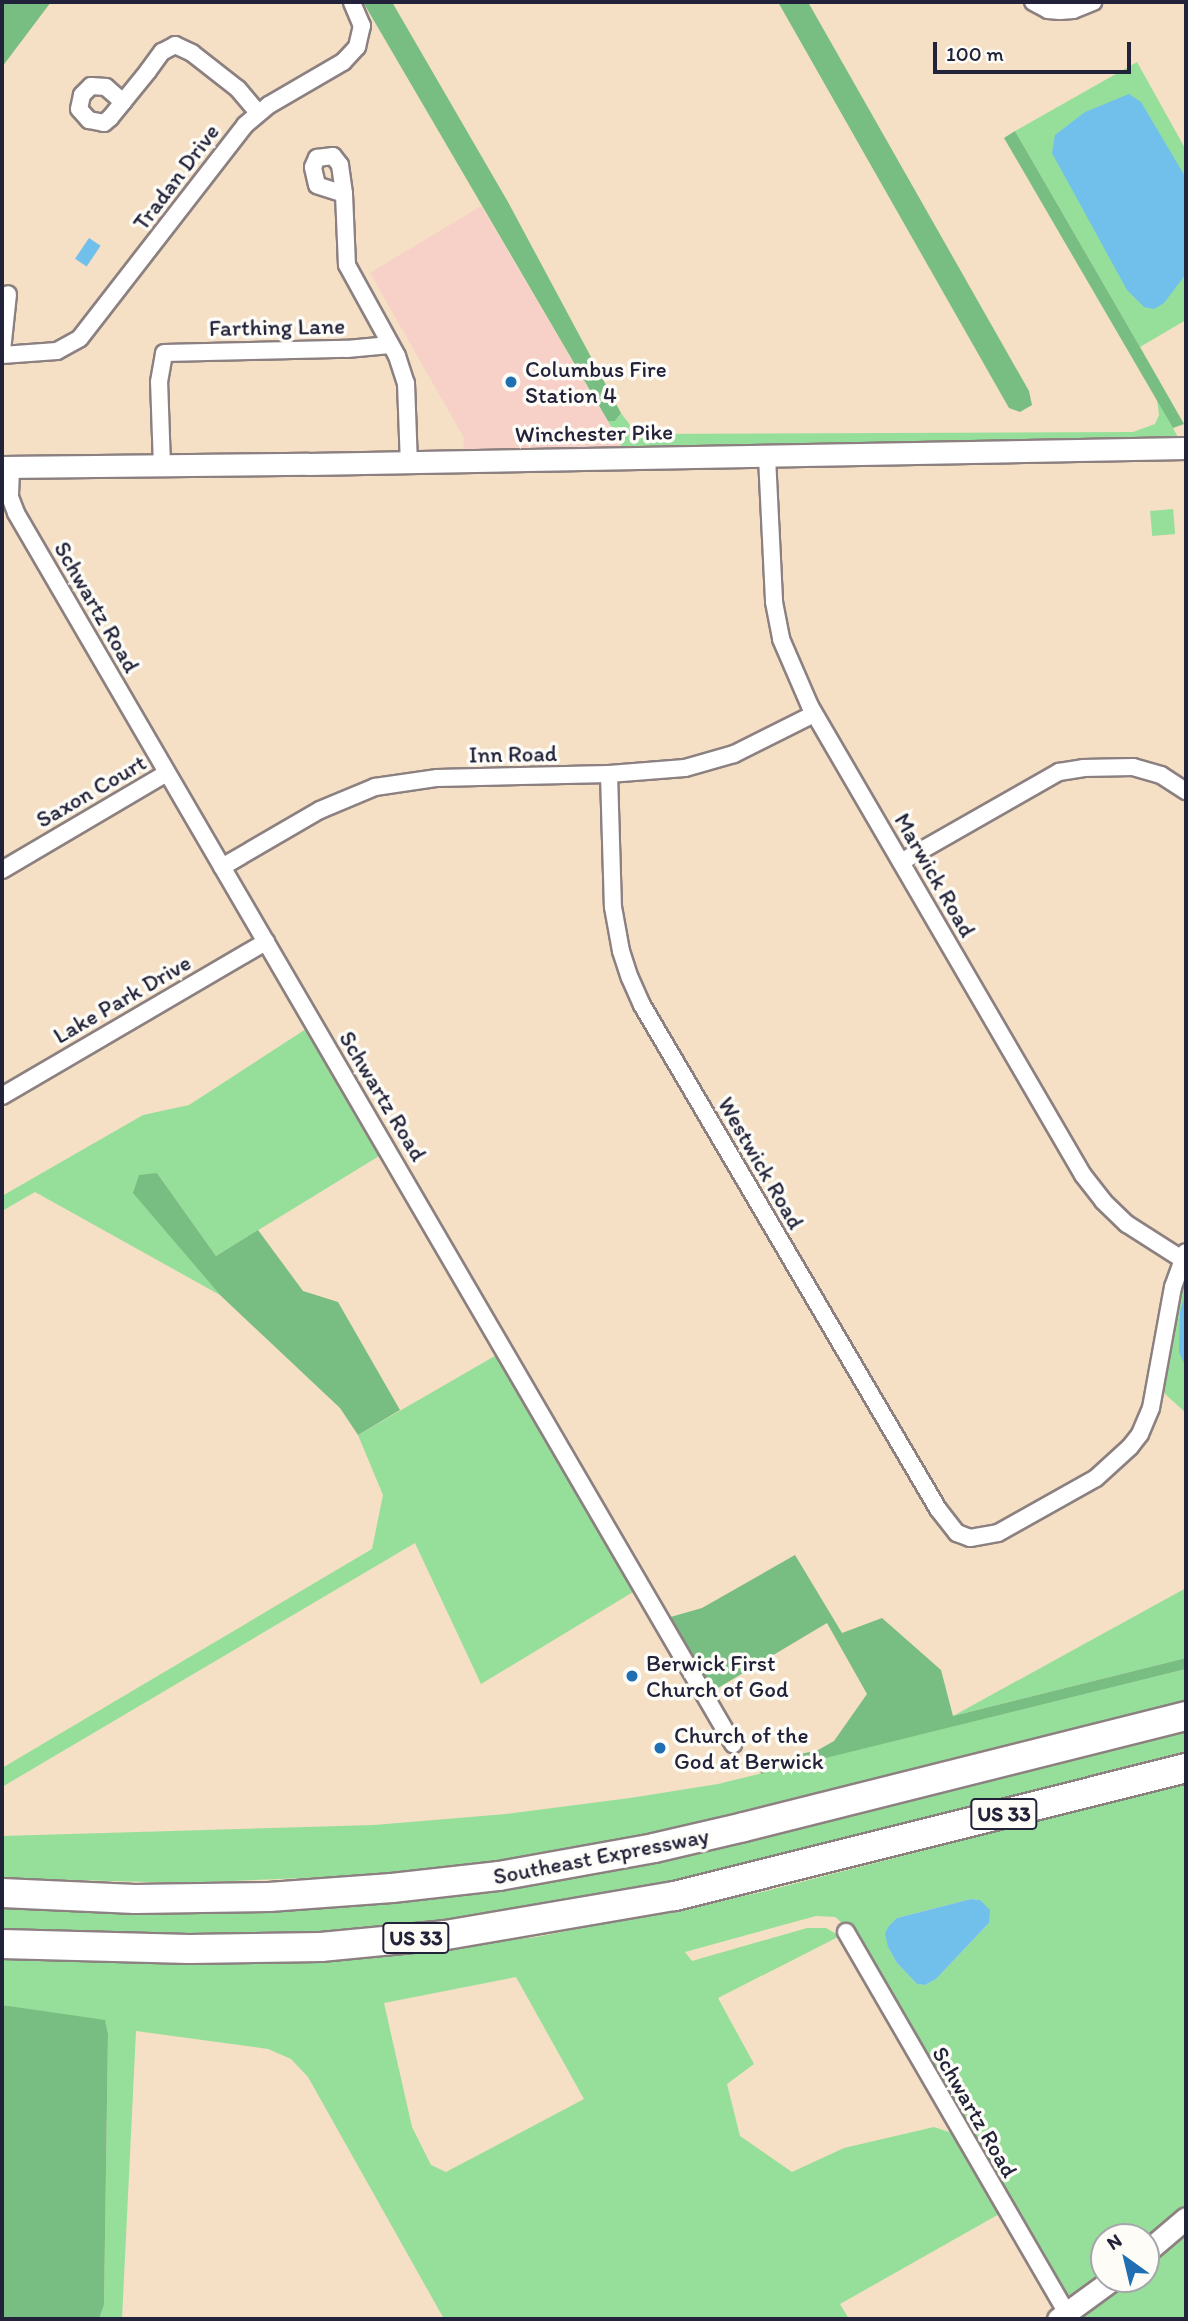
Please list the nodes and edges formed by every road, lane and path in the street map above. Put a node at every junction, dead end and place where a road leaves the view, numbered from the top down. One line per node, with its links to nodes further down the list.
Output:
1 (352, 2): 5 (street, Tradan Drive)
2 (1033, 2): 3 (street)
3 (1093, 2)
4 (123, 102): 5 (street)
5 (257, 112): 10 (street, Tradan Drive)
6 (344, 194): 9 (street)
7 (8, 294): 8 (street)
8 (4, 311): 10 (street)
9 (390, 345): 13 (street); 14 (street, Farthing Lane)
10 (2, 353)
11 (1186, 448): 12 (main road, Winchester Pike)
12 (767, 457): 13 (main road, Winchester Pike); 16 (street, Marwick Road)
13 (409, 463): 14 (main road, Winchester Pike)
14 (162, 466): 15 (main road, Winchester Pike)
15 (6, 467): 17 (street, Schwartz Road)
16 (814, 714): 18 (street, Inn Road); 20 (street, Marwick Road)
17 (167, 773): 21 (street, Schwartz Road); 22 (street, Saxon Court)
18 (609, 774): 21 (street, Inn Road); 25 (street, Westwick Road)
19 (1186, 791): 20 (street)
20 (901, 862): 25 (street, Marwick Road)
21 (222, 867): 23 (street, Schwartz Road)
22 (2, 870)
23 (266, 942): 24 (street, Lake Park Drive); 27 (street, Schwartz Road)
24 (2, 1097)
25 (1184, 1255)
26 (1186, 1716): 29 (highway, Southeast Expressway / US 33)
27 (733, 1745)
28 (1186, 1768): 31 (highway, US 33)
29 (2, 1893)
30 (846, 1932): 35 (street, Schwartz Road)
31 (2, 1944)
32 (1186, 2218): 33 (main road)
33 (1160, 2240)
34 (1094, 2293): 35 (main road)
35 (1062, 2316)

